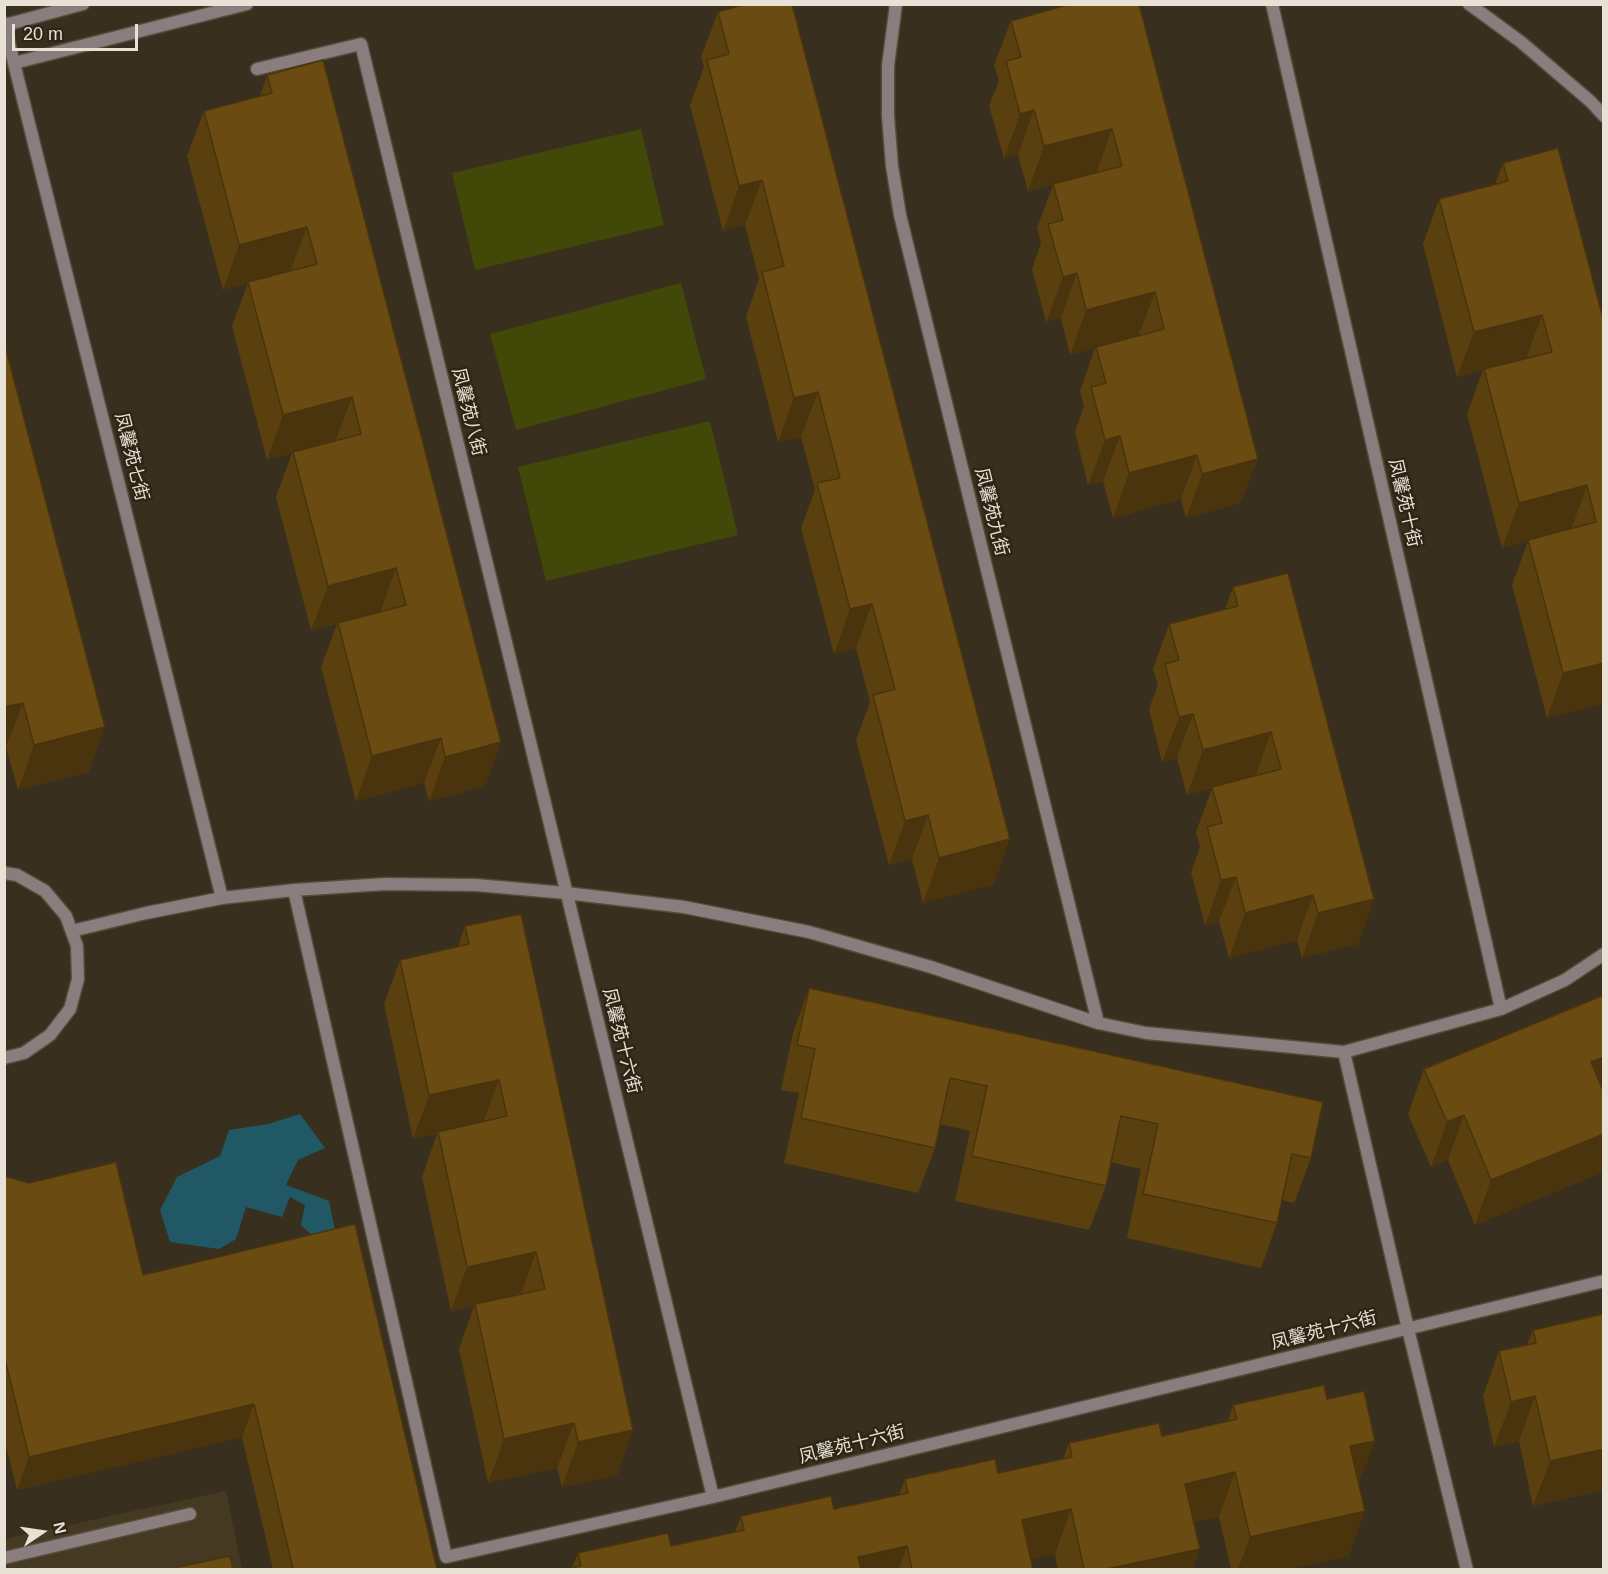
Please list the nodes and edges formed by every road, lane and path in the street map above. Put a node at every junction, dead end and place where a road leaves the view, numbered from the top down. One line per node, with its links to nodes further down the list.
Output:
1 (83, 4): 6 (street)
2 (247, 4): 7 (street)
3 (896, 4): 17 (street, 凤馨苑九街)
4 (1272, 4): 16 (street, 凤馨苑十街)
5 (1468, 4): 9 (street)
6 (5, 24): 7 (street, 凤馨苑七街)
7 (14, 63): 13 (street, 凤馨苑七街)
8 (256, 69): 12 (street, 凤馨苑八街)
9 (1604, 116)
10 (4, 873): 14 (street)
11 (294, 890): 12 (street); 13 (street); 22 (street)
12 (566, 893): 17 (street); 22 (street, 凤馨苑十六街)
13 (222, 898): 14 (street)
14 (72, 931): 19 (street)
15 (1604, 954): 16 (street)
16 (1500, 1009): 18 (street)
17 (1098, 1023): 18 (street)
18 (1344, 1052): 21 (street)
19 (4, 1058)
20 (1604, 1281): 21 (street, 凤馨苑十六街)
21 (1408, 1329): 22 (street, 凤馨苑十六街); 25 (street)
22 (713, 1497)
23 (190, 1514): 24 (street)
24 (4, 1558)
25 (1467, 1569)

